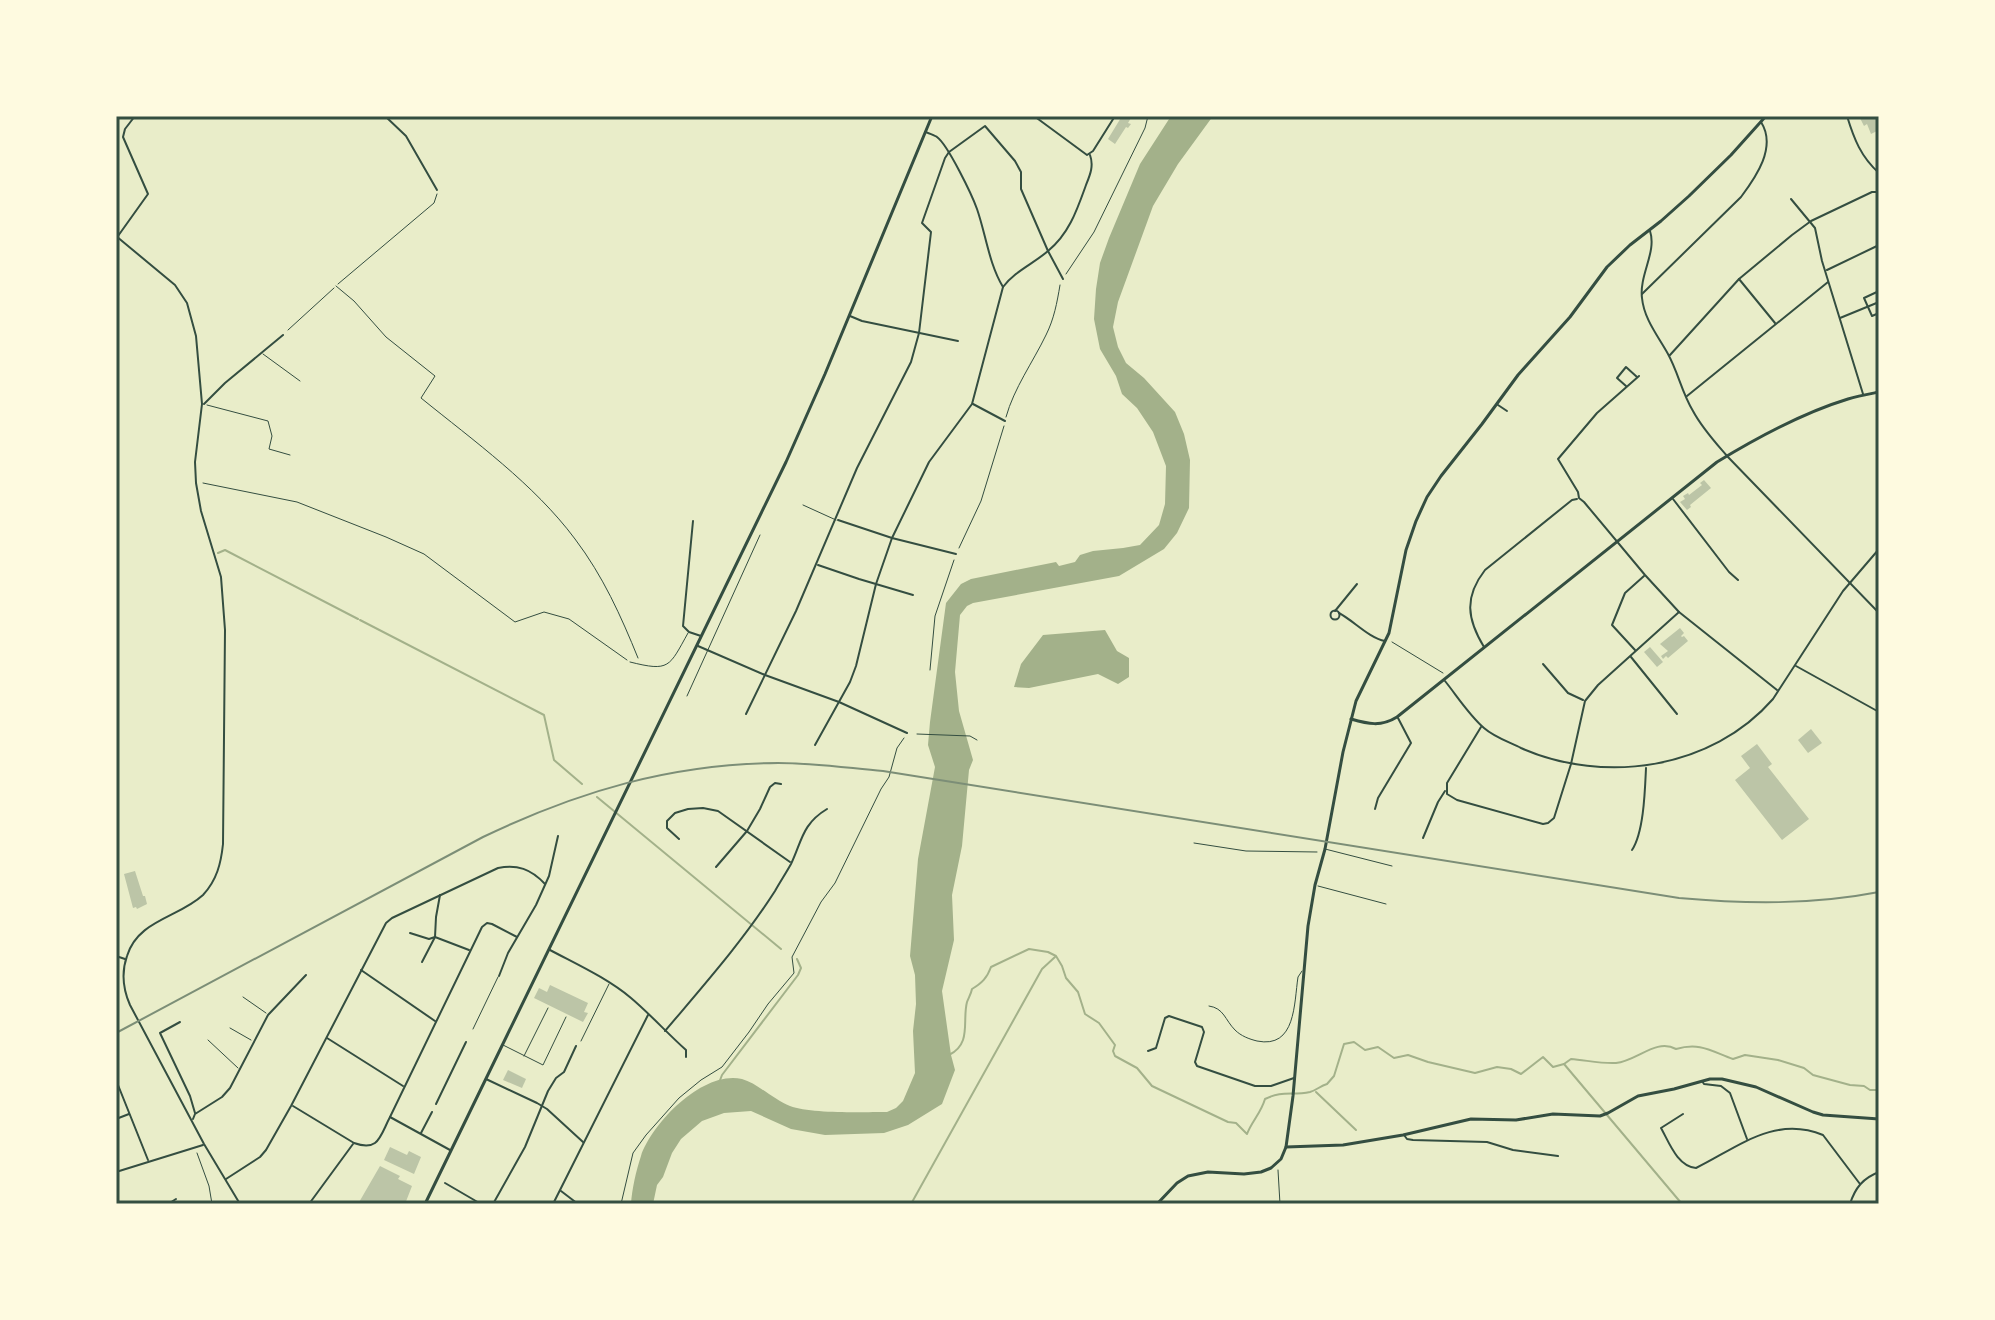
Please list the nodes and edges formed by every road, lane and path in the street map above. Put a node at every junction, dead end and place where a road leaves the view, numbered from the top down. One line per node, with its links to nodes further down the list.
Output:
1 (135, 116): 19 (street)
2 (385, 116): 14 (street)
3 (932, 116): 10 (street)
4 (1034, 116): 12 (street)
5 (1115, 116): 12 (street)
6 (1148, 116): 23 (path)
7 (1766, 116): 9 (street)
8 (1847, 116): 13 (street)
9 (1761, 122): 18 (street); 29 (street)
10 (925, 132): 11 (street); 33 (street)
11 (949, 152): 21 (street); 27 (street); 36 (street)
12 (1090, 155): 21 (street)
13 (1879, 173)
14 (437, 190): 26 (path)
15 (1879, 192): 17 (street)
16 (1791, 199): 17 (street)
17 (1811, 221): 22 (street); 24 (street)
18 (1650, 230): 29 (street); 48 (street)
19 (116, 236): 46 (street)
20 (1879, 245): 22 (street)
21 (1048, 251): 23 (street); 27 (street)
22 (1826, 271): 25 (street)
23 (1063, 279): 50 (path)
24 (1739, 279): 35 (street); 40 (street)
25 (1828, 282): 34 (street); 35 (street)
26 (336, 286): 37 (path); 83 (path)
27 (1003, 287): 47 (street)
28 (1879, 291): 31 (street)
29 (1641, 295): 40 (street)
30 (1879, 302): 31 (street)
31 (1868, 307): 32 (street); 34 (street)
32 (1879, 313)
33 (849, 316): 36 (street); 74 (street)
34 (1839, 318): 44 (street)
35 (1776, 324): 45 (street)
36 (919, 333): 38 (street); 57 (street)
37 (283, 335): 39 (street)
38 (958, 341)
39 (262, 353): 41 (lane); 46 (street)
40 (1669, 356): 45 (street)
41 (300, 381)
42 (1626, 386): 42 (street); 54 (street)
43 (1879, 392): 44 (street)
44 (1863, 396): 52 (street)
45 (1686, 397): 52 (street)
46 (204, 404): 51 (lane); 53 (street)
47 (972, 404): 50 (street); 60 (street)
48 (1497, 404): 49 (street); 75 (street)
49 (1507, 411)
50 (1005, 421): 63 (path)
51 (290, 455)
52 (1727, 456): 55 (street); 67 (street)
53 (196, 483): 81 (path); 129 (street)
54 (1579, 498): 61 (street); 77 (street)
55 (1672, 498): 61 (street); 66 (street)
56 (803, 505): 57 (lane)
57 (836, 520): 60 (street); 64 (street)
58 (693, 521): 73 (street)
59 (760, 535): 78 (lane)
60 (892, 538): 63 (street); 68 (street)
61 (1617, 542): 65 (street); 77 (street)
62 (1879, 549): 67 (street)
63 (956, 554): 85 (path)
64 (817, 564): 68 (street); 87 (street)
65 (1645, 575): 71 (street); 79 (street)
66 (1738, 580)
67 (1850, 583): 72 (street); 84 (street)
68 (876, 584): 70 (street); 92 (street)
69 (1357, 584): 75 (street)
70 (913, 595)
71 (1679, 612): 79 (street); 89 (street)
72 (1879, 613)
73 (689, 632): 74 (street); 83 (lane)
74 (702, 636): 76 (street)
75 (1386, 641): 86 (path); 97 (street)
76 (697, 645): 78 (street); 126 (street)
77 (1485, 647): 88 (street)
78 (708, 649): 87 (street); 90 (lane)
79 (1636, 651): 80 (street)
80 (1630, 656): 91 (street); 95 (street)
81 (630, 662): 83 (lane)
82 (1543, 664): 91 (street)
83 (640, 665)
84 (1795, 665): 89 (street); 93 (street)
85 (930, 670)
86 (1442, 672)
87 (765, 675): 92 (street); 94 (street)
88 (1444, 680): 96 (street); 98 (street)
89 (1778, 691): 104 (street)
90 (687, 696)
91 (1585, 701): 103 (street)
92 (839, 702): 99 (street); 102 (street)
93 (1879, 712)
94 (746, 714)
95 (1677, 714)
96 (1397, 717): 97 (street); 108 (street)
97 (1351, 719): 115 (street)
98 (1481, 726): 103 (street); 106 (street)
99 (907, 733): 202 (path)
100 (917, 734): 101 (path)
101 (977, 740)
102 (815, 745)
103 (1571, 764): 104 (street); 106 (street)
104 (1646, 766): 114 (street)
105 (781, 784): 109 (street)
106 (1446, 790): 111 (street)
107 (827, 809): 116 (street)
108 (1375, 809)
109 (747, 831): 112 (street); 116 (street); 118 (street)
110 (558, 836): 119 (street)
111 (1423, 838)
112 (679, 839)
113 (1194, 843): 115 (path)
114 (1632, 850)
115 (1325, 851): 117 (lane); 120 (street)
116 (791, 863): 146 (street)
117 (1392, 866)
118 (716, 867)
119 (545, 884): 121 (street); 125 (street)
120 (1315, 885): 122 (lane); 132 (street)
121 (440, 895): 124 (street); 131 (street)
122 (1386, 904)
123 (410, 933): 124 (street)
124 (435, 937): 127 (street); 130 (street)
125 (517, 937): 127 (street); 134 (street)
126 (549, 949): 135 (street); 152 (street)
127 (470, 951): 143 (street)
128 (116, 956): 129 (street)
129 (126, 959): 173 (street)
130 (422, 962)
131 (361, 970): 143 (street); 147 (street)
132 (1304, 970): 137 (lane); 158 (street)
133 (306, 975): 139 (street)
134 (499, 976): 145 (lane)
135 (610, 982): 140 (street); 150 (lane)
136 (243, 997): 139 (lane)
137 (1209, 1006)
138 (548, 1008): 155 (lane)
139 (268, 1015): 149 (street)
140 (648, 1015): 146 (street); 178 (street)
141 (566, 1017): 155 (lane)
142 (180, 1022): 168 (street)
143 (436, 1022): 162 (street)
144 (230, 1028): 149 (lane)
145 (473, 1029)
146 (665, 1031): 156 (street)
147 (326, 1038): 162 (street); 164 (street)
148 (208, 1040): 157 (lane)
149 (253, 1041): 157 (street)
150 (581, 1041)
151 (466, 1042): 163 (street)
152 (503, 1045): 155 (lane); 159 (street)
153 (576, 1046): 165 (street)
154 (1148, 1051): 158 (street)
155 (524, 1056)
156 (686, 1057)
157 (240, 1070): 168 (street)
158 (1295, 1077): 180 (street)
159 (486, 1079): 165 (street); 182 (street)
160 (116, 1080): 167 (street)
161 (1702, 1080): 172 (street); 175 (street); 176 (street)
162 (404, 1087): 170 (street)
163 (436, 1104)
164 (291, 1106): 177 (street); 188 (street)
165 (542, 1106): 178 (street); 199 (street)
166 (432, 1112): 174 (street)
167 (130, 1114): 171 (street); 184 (street)
168 (195, 1114): 173 (street)
169 (1683, 1114): 176 (street)
170 (390, 1117): 174 (street); 177 (street)
171 (116, 1119)
172 (1879, 1119)
173 (192, 1120): 179 (street)
174 (421, 1134): 182 (street)
175 (1403, 1135): 180 (street); 183 (street)
176 (1747, 1140): 190 (street)
177 (354, 1143): 193 (street)
178 (584, 1143): 191 (street)
179 (204, 1144): 181 (street); 188 (street)
180 (1286, 1147): 185 (street)
181 (196, 1148): 184 (street); 195 (path)
182 (451, 1151): 197 (street)
183 (1558, 1156)
184 (149, 1161): 186 (street)
185 (1278, 1163): 203 (street); 204 (path)
186 (116, 1172)
187 (1879, 1172): 190 (street)
188 (225, 1180): 196 (street)
189 (445, 1183): 198 (street)
190 (1860, 1184): 205 (street)
191 (560, 1191): 200 (street); 201 (street)
192 (176, 1199): 194 (street)
193 (310, 1203)
194 (168, 1204)
195 (212, 1204)
196 (240, 1204)
197 (425, 1204)
198 (481, 1204)
199 (493, 1204)
200 (553, 1204)
201 (578, 1204)
202 (621, 1204)
203 (1157, 1204)
204 (1280, 1204)
205 (1850, 1204)

